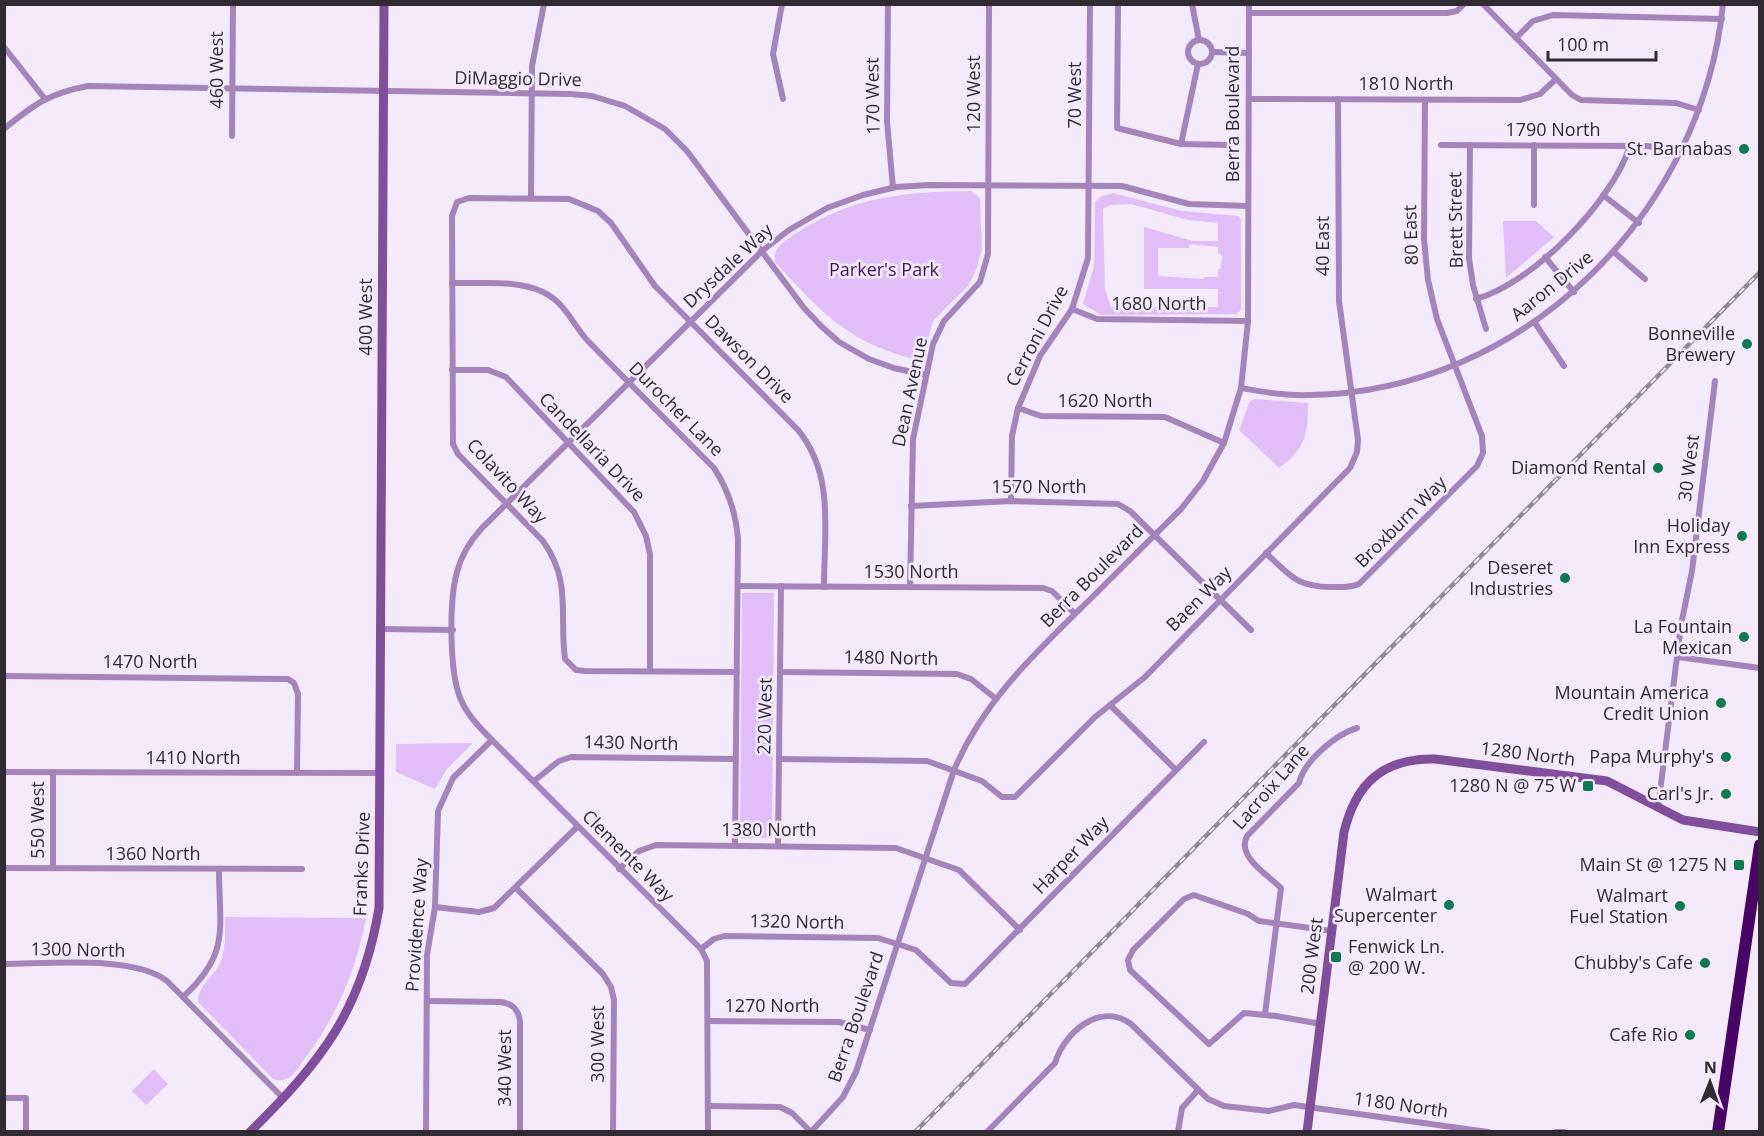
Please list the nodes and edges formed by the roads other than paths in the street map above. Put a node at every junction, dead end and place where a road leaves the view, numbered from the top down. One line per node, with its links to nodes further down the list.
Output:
1 (233, 4): 23 (street, 460 West)
2 (384, 4): 24 (street, 400 West)
3 (544, 4): 25 (street)
4 (782, 4): 27 (street)
5 (888, 4): 43 (street, 170 West)
6 (989, 4): 41 (street, 120 West)
7 (1090, 4): 42 (street, 70 West)
8 (1118, 4): 34 (street)
9 (1192, 4): 17 (street)
10 (1249, 4): 14 (street, Berra Boulevard)
11 (1464, 4): 14 (street)
12 (1483, 4): 16 (street)
13 (1723, 4): 15 (street, Aaron Drive)
14 (1249, 13): 20 (street, Berra Boulevard)
15 (1722, 19): 16 (street); 31 (street, Aaron Drive)
16 (1516, 38): 22 (street)
17 (1199, 40): 19 (street); 21 (street)
18 (4, 47): 26 (street)
19 (1212, 52): 20 (street); 21 (street)
20 (1249, 53): 28 (street, Berra Boulevard)
21 (1198, 64): 34 (street)
22 (1556, 79): 30 (street, 1810 North); 31 (street)
23 (232, 90): 24 (street, DiMaggio Drive); 26 (street, DiMaggio Drive); 33 (street, 460 West)
24 (383, 92): 25 (street, DiMaggio Drive); 85 (street, 400 West)
25 (532, 93): 45 (street); 50 (street, DiMaggio Drive)
26 (45, 99): 32 (street, DiMaggio Drive)
27 (783, 99)
28 (1249, 99): 29 (street, 1810 North); 48 (street, Berra Boulevard)
29 (1338, 99): 30 (street, 1810 North); 69 (street, 40 East)
30 (1425, 100): 62 (street, 80 East)
31 (1699, 110): 49 (street, Aaron Drive)
32 (4, 129)
33 (232, 136)
34 (1181, 144): 35 (street)
35 (1229, 145)
36 (1441, 145): 37 (street, 1790 North)
37 (1470, 145): 38 (street, 1790 North); 56 (street, Brett Street)
38 (1534, 145): 39 (street, 1790 North); 47 (street)
39 (1630, 146): 40 (street, 1790 North); 44 (street)
40 (1665, 149)
41 (988, 184): 42 (street, Drysdale Way); 43 (street, Drysdale Way); 65 (street, Dean Avenue)
42 (1090, 185): 48 (street, Drysdale Way); 57 (street, Cerroni Drive)
43 (893, 188): 50 (street, Drysdale Way)
44 (1603, 195): 49 (street); 52 (street)
45 (531, 198): 46 (street, Dawson Drive); 58 (street, Dawson Drive)
46 (457, 202): 54 (street, Colavito Way)
47 (1534, 205)
48 (1248, 206): 59 (street, Berra Boulevard)
49 (1639, 223): 51 (street, Aaron Drive)
50 (762, 251): 58 (street, Drysdale Way); 65 (street, DiMaggio Drive)
51 (1615, 253): 53 (street); 55 (street, Aaron Drive)
52 (1545, 257): 55 (street); 56 (street)
53 (1645, 279)
54 (452, 283): 64 (street, Colavito Way); 67 (street, Durocher Lane)
55 (1574, 292): 60 (street, Aaron Drive)
56 (1476, 299): 61 (street, Brett Street)
57 (1072, 309): 59 (street, 1680 North); 70 (street, Cerroni Drive)
58 (691, 321): 67 (street, Drysdale Way); 81 (street, Dawson Drive)
59 (1248, 321): 68 (street, Berra Boulevard)
60 (1534, 323): 62 (street, Aaron Drive); 63 (street)
61 (1486, 329)
62 (1454, 365): 69 (street, Aaron Drive); 73 (street, 80 East)
63 (1564, 366)
64 (452, 370): 72 (street, Candellaria Drive); 75 (street, Colavito Way)
65 (926, 375): 76 (street, Dean Avenue)
66 (1715, 381): 88 (street, 30 West)
67 (629, 382): 72 (street, Drysdale Way); 79 (street, Durocher Lane)
68 (1241, 388): 69 (street, Aaron Drive); 71 (street, Berra Boulevard)
69 (1351, 392): 78 (street, Baen Way)
70 (1018, 408): 71 (street, 1620 North); 74 (street, Cerroni Drive)
71 (1224, 442): 77 (street, Berra Boulevard)
72 (568, 443): 75 (street, Drysdale Way); 90 (street, Candellaria Drive)
73 (1483, 453): 78 (street, Broxburn Way)
74 (1011, 501): 76 (street, 1570 North); 77 (street, 1570 North)
75 (507, 503): 86 (street, Drysdale Way); 90 (street, Colavito Way)
76 (911, 506): 82 (street, Dean Avenue)
77 (1154, 535): 83 (street, 1570 North); 84 (street, Berra Boulevard)
78 (1266, 553): 83 (street, Baen Way)
79 (738, 586): 80 (street, 1530 North); 91 (street, Durocher Lane)
80 (781, 586): 81 (street, 1530 North); 92 (street, 220 West)
81 (824, 587): 82 (street, 1530 North)
82 (910, 587): 84 (street, 1530 North)
83 (1220, 599): 87 (street, 1570 North); 95 (street, Baen Way)
84 (1075, 614): 94 (street, Berra Boulevard)
85 (382, 629): 86 (street); 107 (street, Franks Drive)
86 (453, 630): 97 (street, Clemente Way)
87 (1251, 630)
88 (1678, 657): 89 (street); 109 (street, 30 West)
89 (1760, 668)
90 (650, 671): 91 (street)
91 (737, 672): 99 (street, Durocher Lane)
92 (780, 672): 94 (street, 1480 North); 100 (street, 220 West)
93 (4, 676): 106 (street, 1470 North)
94 (995, 698): 102 (street, Berra Boulevard)
95 (1110, 705): 102 (street, Baen Way); 103 (street)
96 (1357, 728): 123 (street, Lacroix Lane)
97 (492, 740): 108 (street, Clemente Way); 122 (street, Providence Way)
98 (1204, 742): 103 (street, Harper Way)
99 (736, 759): 108 (street, 1430 North); 112 (street, Durocher Lane)
100 (779, 759): 102 (street); 113 (street, 220 West)
101 (1390, 767): 109 (street, 1280 North); 125 (street, 200 West)
102 (954, 770): 115 (street, Berra Boulevard)
103 (1176, 770): 124 (street, Harper Way)
104 (4, 772): 105 (street, 1410 North)
105 (53, 772): 106 (street, 1410 North); 117 (street, 550 West)
106 (297, 773): 107 (street, 1410 North)
107 (381, 773): 138 (street, Franks Drive)
108 (534, 781): 110 (street, Clemente Way)
109 (1658, 808): 111 (street, 1280 North)
110 (577, 827): 120 (street, Clemente Way); 121 (street)
111 (1760, 832)
112 (735, 845): 113 (street, 1380 North); 120 (street, 1380 North)
113 (778, 845): 115 (street, 1380 North)
114 (1760, 845): 154 (highway)
115 (925, 857): 124 (street, 1380 North); 126 (street, Berra Boulevard)
116 (4, 868): 117 (street, 1360 North)
117 (53, 868): 118 (street, 1360 North)
118 (219, 869): 119 (street, 1360 North); 130 (street)
119 (302, 869)
120 (619, 869): 127 (street, Clemente Way)
121 (516, 888): 122 (street); 145 (street, 300 West)
122 (435, 907): 131 (street, Providence Way)
123 (1277, 924): 125 (street); 132 (street, Lacroix Lane); 132 (street)
124 (1020, 930): 129 (street, Harper Way)
125 (1332, 931): 134 (street, 200 West)
126 (897, 944): 127 (street, 1320 North); 129 (street, 1320 North); 135 (street, Berra Boulevard)
127 (701, 950): 133 (street, Clemente Way)
128 (4, 964): 130 (street, 1300 North)
129 (958, 985)
130 (183, 997): 138 (street)
131 (427, 1001): 143 (street, Providence Way); 144 (street, 340 West)
132 (1265, 1014): 134 (street)
133 (709, 1021): 135 (street, 1270 North); 139 (street, Clemente Way)
134 (1321, 1024): 140 (street, 200 West)
135 (870, 1030): 147 (street, Berra Boulevard)
136 (1198, 1090): 140 (street, 1180 North); 148 (street, 1180 North); 149 (street)
137 (4, 1098): 141 (street)
138 (284, 1099): 142 (street, Franks Drive)
139 (708, 1106): 146 (street, Clemente Way); 147 (street)
140 (1310, 1108): 150 (street, 200 West); 151 (street, 1180 North)
141 (26, 1131)
142 (250, 1131)
143 (426, 1131)
144 (519, 1131)
145 (613, 1131)
146 (708, 1131)
147 (811, 1131)
148 (987, 1131)
149 (1178, 1131)
150 (1306, 1131)
151 (1488, 1131)
152 (1557, 1131): 153 (street)
153 (1564, 1131)
154 (1718, 1131)

